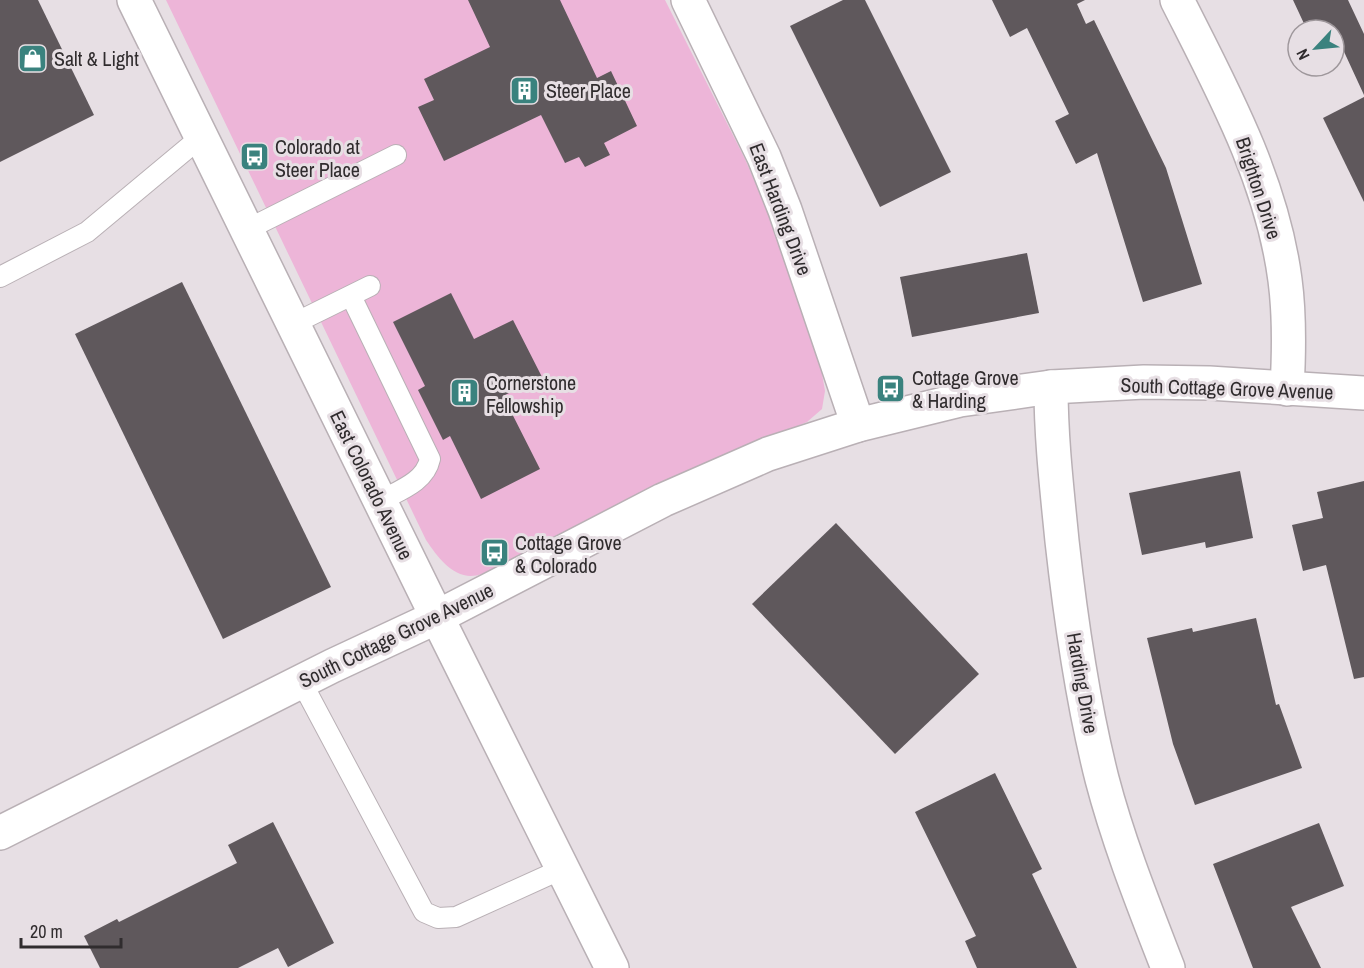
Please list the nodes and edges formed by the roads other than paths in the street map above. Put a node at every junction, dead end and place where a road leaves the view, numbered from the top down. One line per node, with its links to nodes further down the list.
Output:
1 (134, 0): 4 (street, East Colorado Avenue)
2 (688, 0): 14 (street, East Harding Drive)
3 (1177, 0): 12 (street, Brighton Drive)
4 (201, 137): 6 (street, East Colorado Avenue); 7 (lane)
5 (396, 154): 6 (lane)
6 (246, 230): 10 (street, East Colorado Avenue)
7 (0, 277)
8 (370, 286): 9 (lane)
9 (351, 296): 10 (lane); 15 (lane)
10 (293, 324): 15 (street, East Colorado Avenue)
11 (1051, 387): 12 (street, South Cottage Grove Avenue); 14 (street, South Cottage Grove Avenue); 21 (street, Harding Drive)
12 (1287, 389): 13 (street, South Cottage Grove Avenue)
13 (1364, 393)
14 (858, 425): 16 (street, South Cottage Grove Avenue)
15 (380, 501): 16 (street, East Colorado Avenue)
16 (437, 617): 17 (street, South Cottage Grove Avenue); 19 (street, East Colorado Avenue)
17 (301, 681): 18 (street, South Cottage Grove Avenue); 19 (lane)
18 (0, 833)
19 (562, 869): 20 (street, East Colorado Avenue)
20 (612, 968)
21 (1168, 968)

